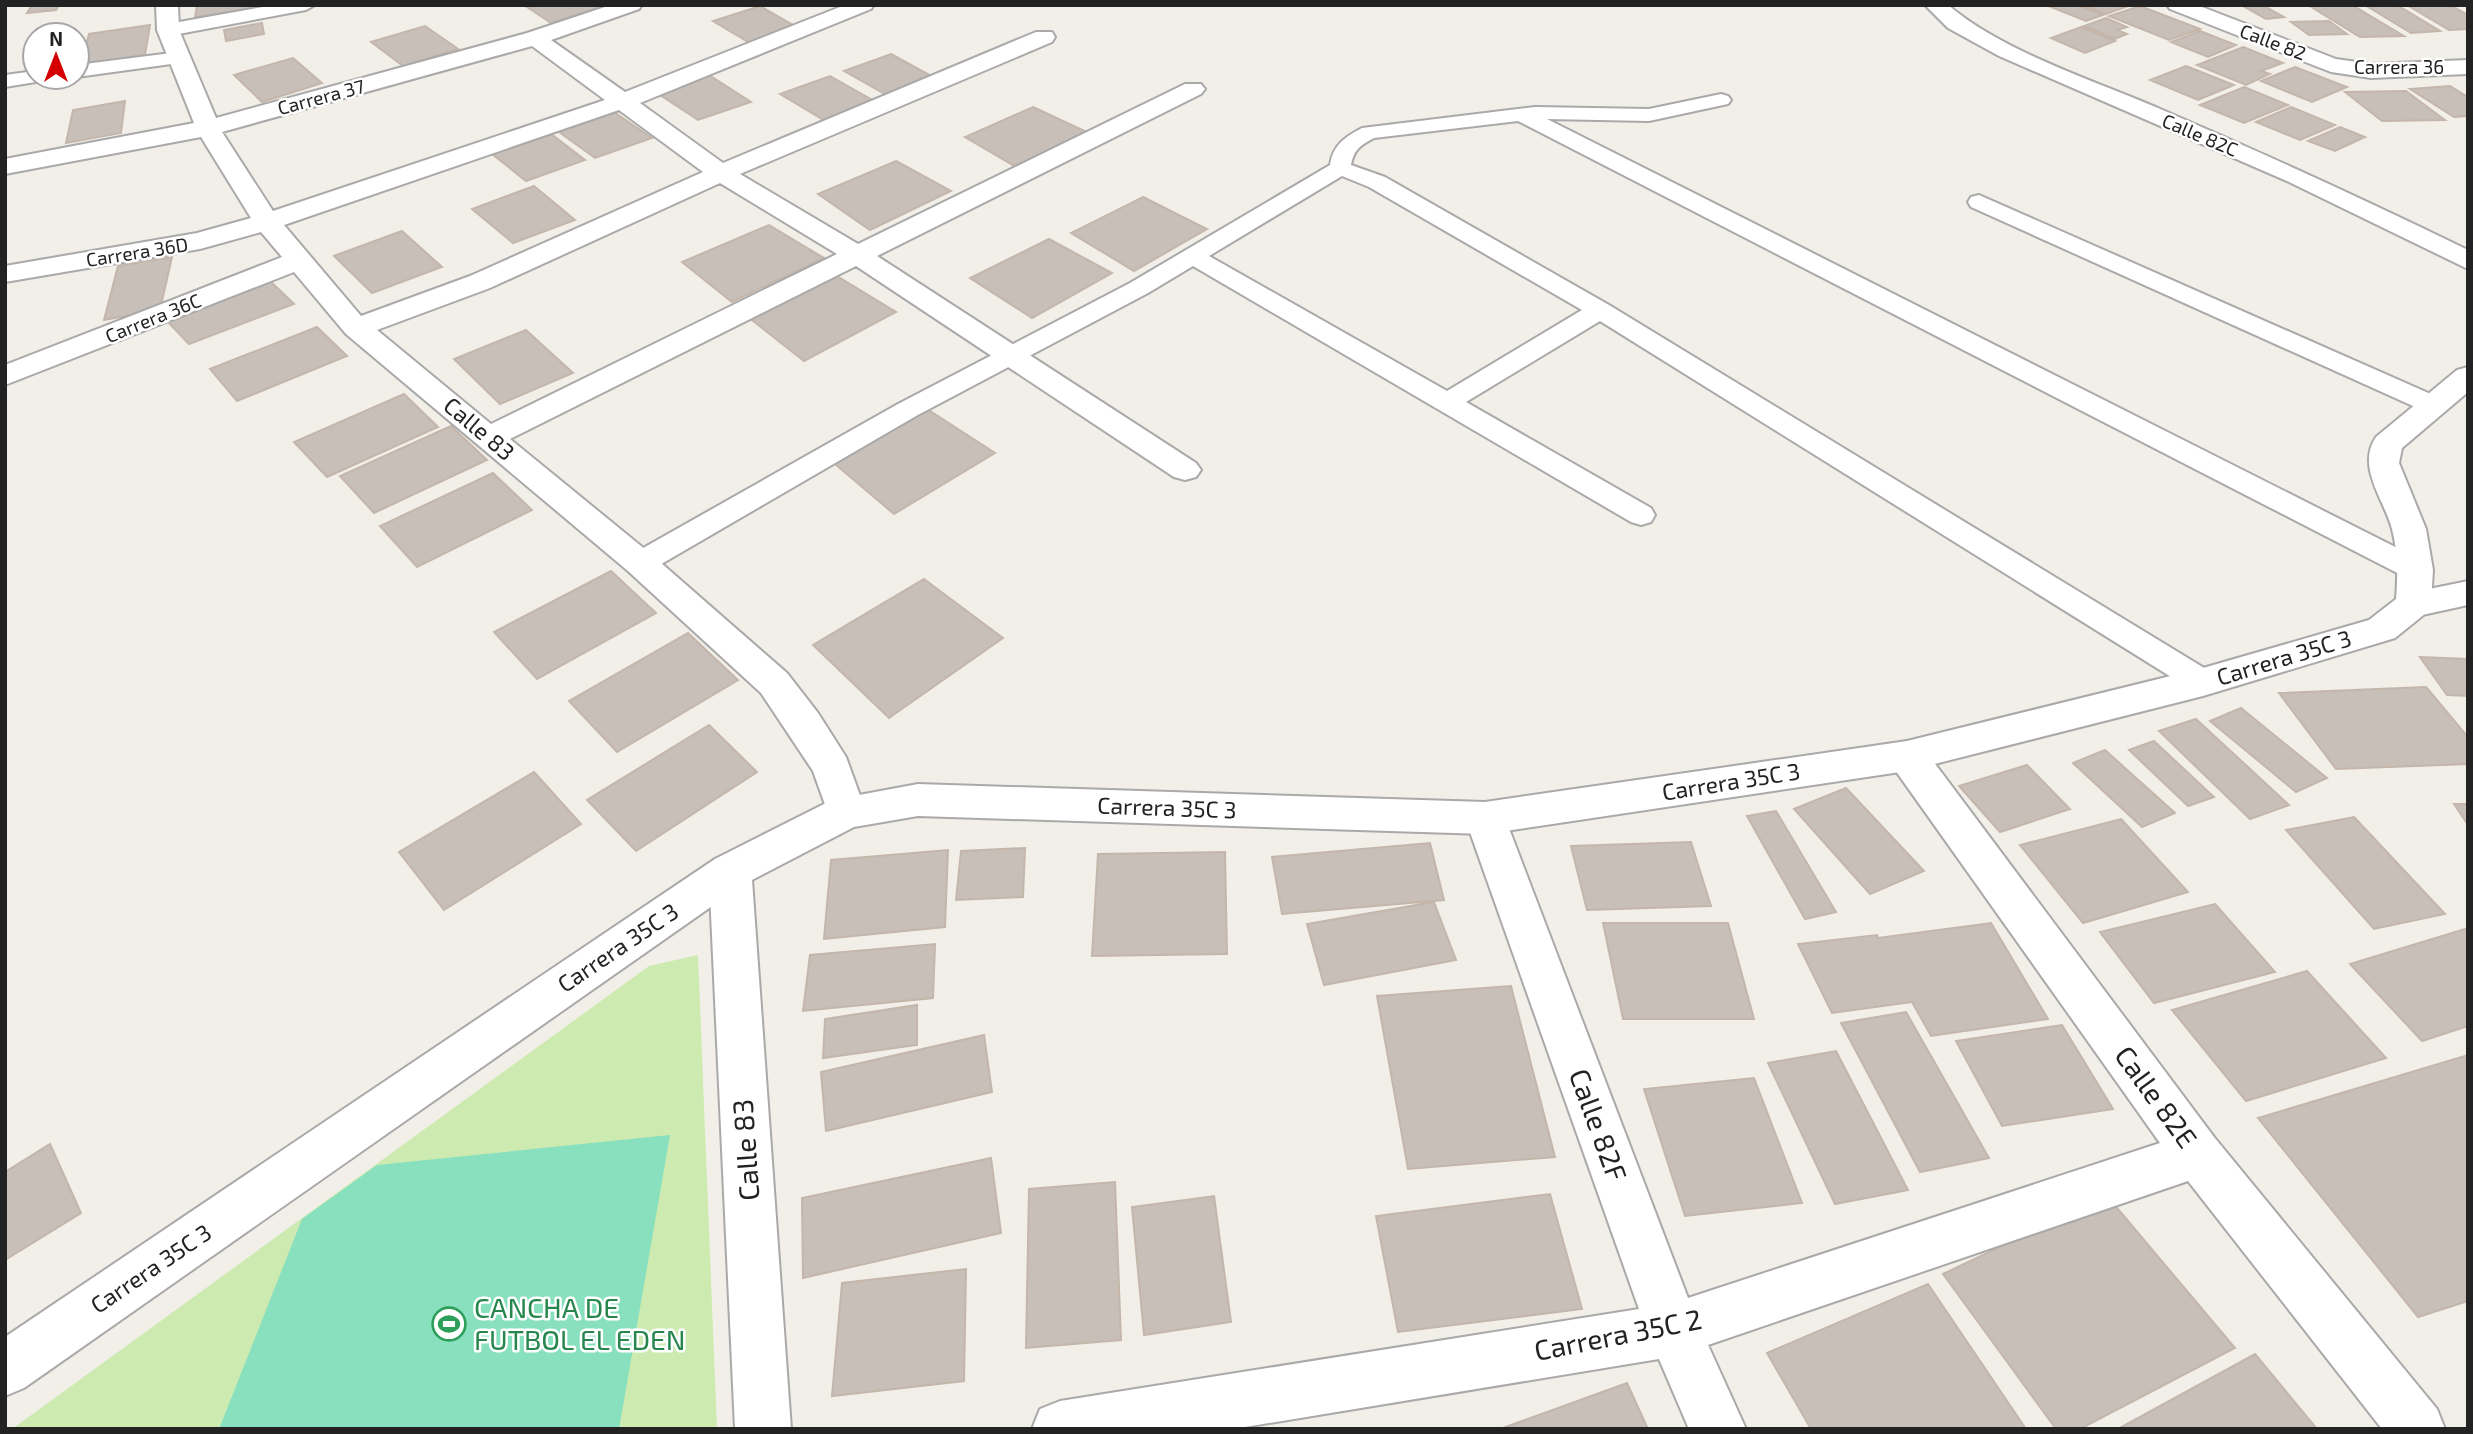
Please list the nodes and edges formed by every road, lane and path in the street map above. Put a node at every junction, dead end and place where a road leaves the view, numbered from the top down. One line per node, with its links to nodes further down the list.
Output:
1 (306, 5): 6 (lane)
2 (632, 5): 8 (street, Carrera 37)
3 (864, 5): 14 (street, Carrera 36D)
4 (1935, 5): 25 (street, Calle 82C)
5 (2177, 5): 10 (street, Calle 82)
6 (172, 31): 9 (lane); 16 (street, Calle 83)
7 (1044, 37): 19 (street)
8 (535, 38): 14 (street); 16 (street, Carrera 37)
9 (91, 65)
10 (2331, 65): 11 (street, Carrera 36)
11 (2468, 66)
12 (1194, 89): 22 (street)
13 (1721, 100): 15 (lane)
14 (624, 101): 19 (street); 21 (street, Carrera 36D)
15 (1521, 115): 18 (lane); 38 (lane)
16 (208, 128): 17 (street, Carrera 37); 21 (street, Calle 83)
17 (5, 167)
18 (1339, 169): 23 (lane); 27 (lane)
19 (721, 173): 22 (street); 28 (street)
20 (1979, 202): 33 (lane)
21 (267, 222): 24 (street, Calle 83); 26 (street, Carrera 36D)
22 (857, 255): 29 (street); 34 (street)
23 (1191, 255): 29 (lane); 32 (lane)
24 (300, 260): 28 (street, Calle 83); 30 (street, Carrera 36C)
25 (2468, 261)
26 (5, 274)
27 (1600, 310): 32 (lane); 40 (lane)
28 (356, 328): 34 (street, Calle 83)
29 (1010, 356): 35 (street); 37 (lane)
30 (5, 376)
31 (2468, 376): 33 (street)
32 (1448, 402): 36 (lane)
33 (2433, 405): 38 (street)
34 (489, 438): 37 (street, Calle 83)
35 (1185, 470)
36 (1641, 515)
37 (640, 563): 42 (street, Calle 83)
38 (2415, 587): 39 (street, Carrera 35C 3); 40 (street, Carrera 35C 3)
39 (2468, 593)
40 (2203, 682): 41 (street, Carrera 35C 3)
41 (1907, 756): 43 (street, Carrera 35C 3); 45 (street, Calle 82E)
42 (846, 812): 43 (street, Carrera 35C 3); 44 (street, Carrera 35C 3)
43 (1485, 818): 46 (street, Calle 82F)
44 (730, 871): 47 (street, Carrera 35C 3); 48 (street, Calle 83)
45 (2197, 1154): 46 (street, Carrera 35C 2); 51 (street, Calle 82E)
46 (1673, 1330): 49 (street, Carrera 35C 2); 50 (street, Calle 82F)
47 (5, 1369)
48 (764, 1429)
49 (1060, 1429)
50 (1718, 1429)
51 (2417, 1429)

